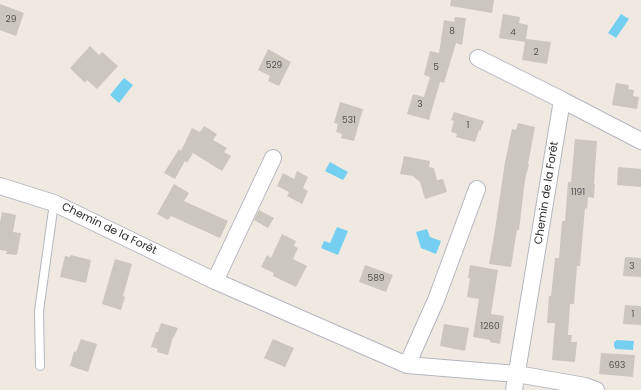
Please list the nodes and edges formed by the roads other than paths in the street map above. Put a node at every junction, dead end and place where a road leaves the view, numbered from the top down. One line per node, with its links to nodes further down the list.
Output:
1 (478, 58): 2 (street)
2 (562, 100): 3 (street); 11 (street, Chemin de la Forêt)
3 (641, 141)
4 (273, 158): 8 (street)
5 (0, 186): 7 (street, Chemin de la Forêt)
6 (477, 189): 9 (street)
7 (54, 203): 8 (street, Chemin de la Forêt); 10 (lane)
8 (215, 281): 9 (street, Chemin de la Forêt)
9 (407, 365): 11 (street, Chemin de la Forêt)
10 (40, 366)
11 (517, 374): 12 (street); 13 (street, Chemin de la Forêt)
12 (514, 390)
13 (596, 390)

